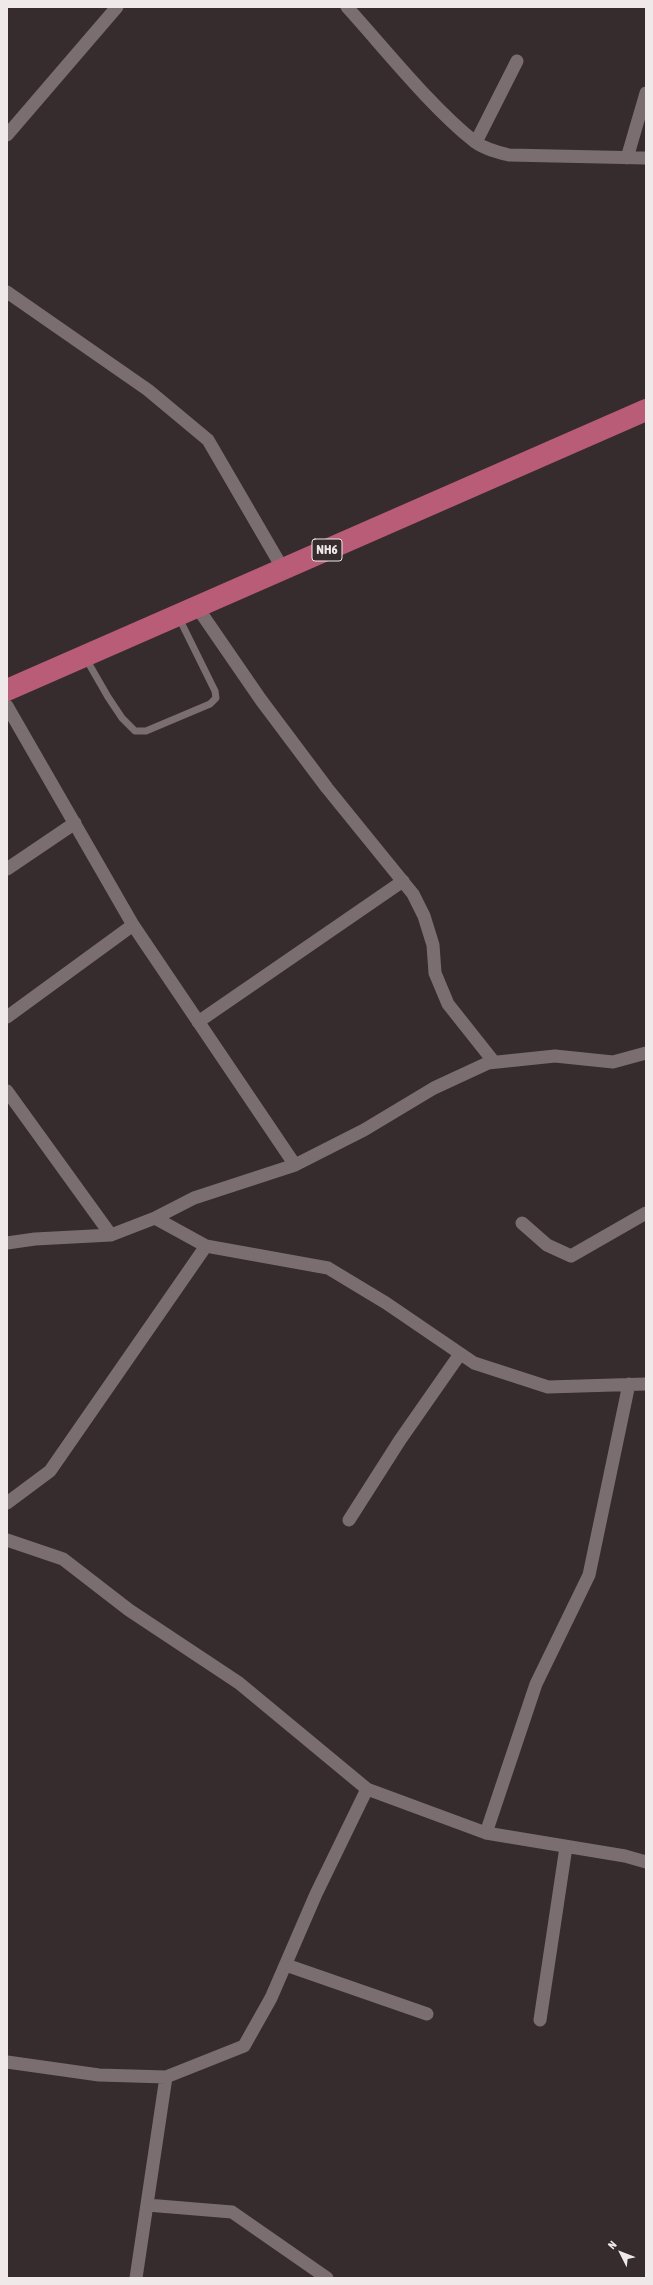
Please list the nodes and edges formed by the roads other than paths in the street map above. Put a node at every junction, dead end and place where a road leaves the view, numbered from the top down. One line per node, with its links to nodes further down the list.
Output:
1 (117, 7): 5 (street)
2 (347, 7): 6 (street)
3 (517, 61): 6 (street)
4 (646, 94): 7 (street)
5 (7, 135)
6 (476, 142): 7 (street)
7 (627, 158): 8 (street)
8 (646, 158)
9 (7, 292): 11 (street)
10 (646, 410): 11 (highway, NH6)
11 (283, 570): 12 (highway, NH6)
12 (188, 612): 13 (highway, NH6); 13 (lane); 18 (street)
13 (85, 657): 14 (highway, NH6)
14 (7, 690)
15 (7, 706): 16 (street)
16 (75, 823): 17 (street); 19 (street)
17 (7, 869)
18 (403, 881): 21 (street); 23 (street)
19 (133, 925): 20 (street); 21 (street)
20 (7, 1018)
21 (198, 1022): 25 (street)
22 (646, 1053): 23 (street)
23 (494, 1062): 25 (street)
24 (7, 1091): 29 (street)
25 (295, 1165): 27 (street)
26 (646, 1213): 28 (street)
27 (155, 1218): 29 (street); 31 (street)
28 (522, 1223)
29 (111, 1235): 30 (street)
30 (7, 1243)
31 (206, 1246): 32 (street); 35 (street)
32 (460, 1354): 33 (street); 36 (street)
33 (629, 1384): 34 (street); 39 (street)
34 (646, 1384)
35 (7, 1503)
36 (349, 1520)
37 (7, 1540): 38 (street)
38 (367, 1788): 39 (street); 42 (street)
39 (486, 1833): 40 (street)
40 (566, 1847): 41 (street); 44 (street)
41 (646, 1862)
42 (286, 1965): 43 (street); 46 (street)
43 (427, 2014)
44 (540, 2020)
45 (7, 2062): 46 (street)
46 (166, 2077): 47 (street)
47 (147, 2205): 48 (street); 49 (street)
48 (136, 2278)
49 (327, 2278)

